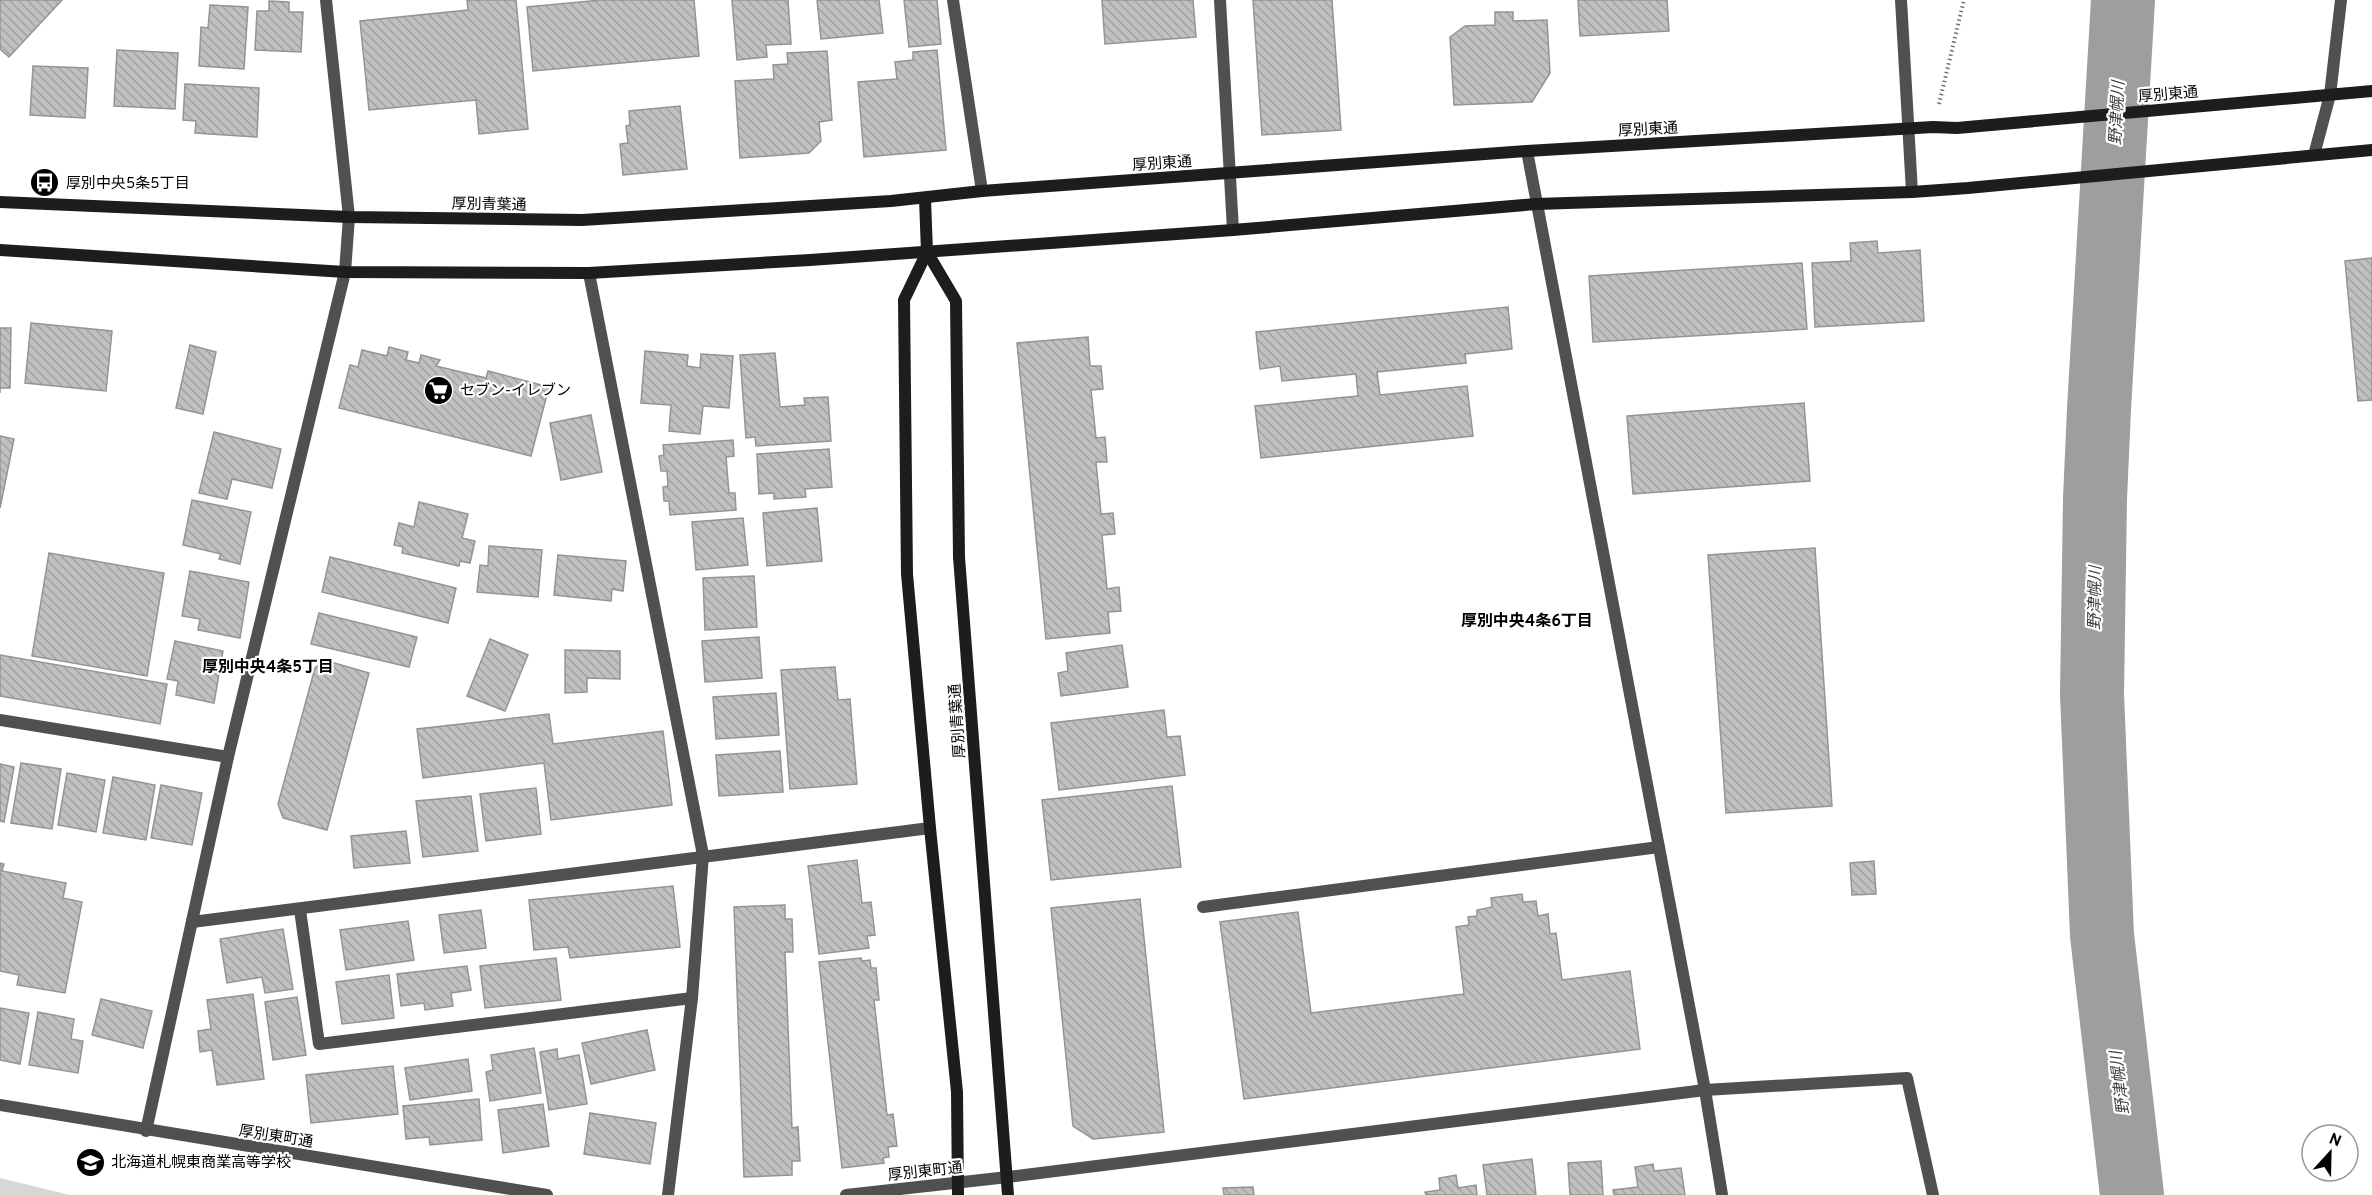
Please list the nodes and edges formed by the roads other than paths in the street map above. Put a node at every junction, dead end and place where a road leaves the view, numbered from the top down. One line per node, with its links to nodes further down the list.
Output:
1 (326, 0): 18 (street)
2 (953, 0): 13 (street)
3 (1220, 0): 12 (street)
4 (1901, 0): 8 (street)
5 (2341, 0): 7 (street)
6 (2372, 91): 7 (street, 厚別東通)
7 (2330, 95): 8 (street, 厚別東通); 11 (street)
8 (1909, 130): 10 (street, 厚別東通); 14 (street)
9 (2372, 150): 11 (street)
10 (1527, 151): 12 (street, 厚別東通); 17 (street)
11 (2314, 155): 14 (street)
12 (1230, 173): 13 (street, 厚別東通); 19 (street)
13 (982, 192): 15 (street, 厚別東通)
14 (1912, 192): 17 (street)
15 (925, 199): 18 (street, 厚別青葉通); 21 (street, 厚別青葉通)
16 (0, 201): 18 (street, 厚別青葉通)
17 (1536, 204): 19 (street); 27 (street)
18 (349, 217): 22 (street)
19 (1233, 230): 21 (street)
20 (0, 250): 22 (street)
21 (927, 252): 23 (street); 26 (street, 厚別青葉通); 36 (street, 厚別青葉通)
22 (345, 272): 23 (street); 25 (street)
23 (590, 273): 28 (street)
24 (0, 720): 25 (street)
25 (228, 757): 31 (street)
26 (930, 828): 28 (street); 37 (street, 厚別青葉通)
27 (1659, 847): 29 (street); 33 (street)
28 (703, 855): 30 (street); 32 (street)
29 (1203, 907)
30 (300, 910): 31 (street); 32 (street)
31 (192, 922): 35 (street)
32 (692, 998): 39 (street)
33 (1705, 1090): 36 (street, 厚別東町通); 42 (street); 43 (street, 厚別東町通)
34 (0, 1105): 35 (street, 厚別東町通)
35 (146, 1131): 38 (street, 厚別東町通)
36 (1008, 1177): 37 (street, 厚別東町通); 41 (street, 厚別青葉通)
37 (958, 1189): 40 (street, 厚別東町通)
38 (547, 1195)
39 (668, 1195)
40 (846, 1195)
41 (1008, 1195)
42 (1722, 1195)
43 (1933, 1195)

